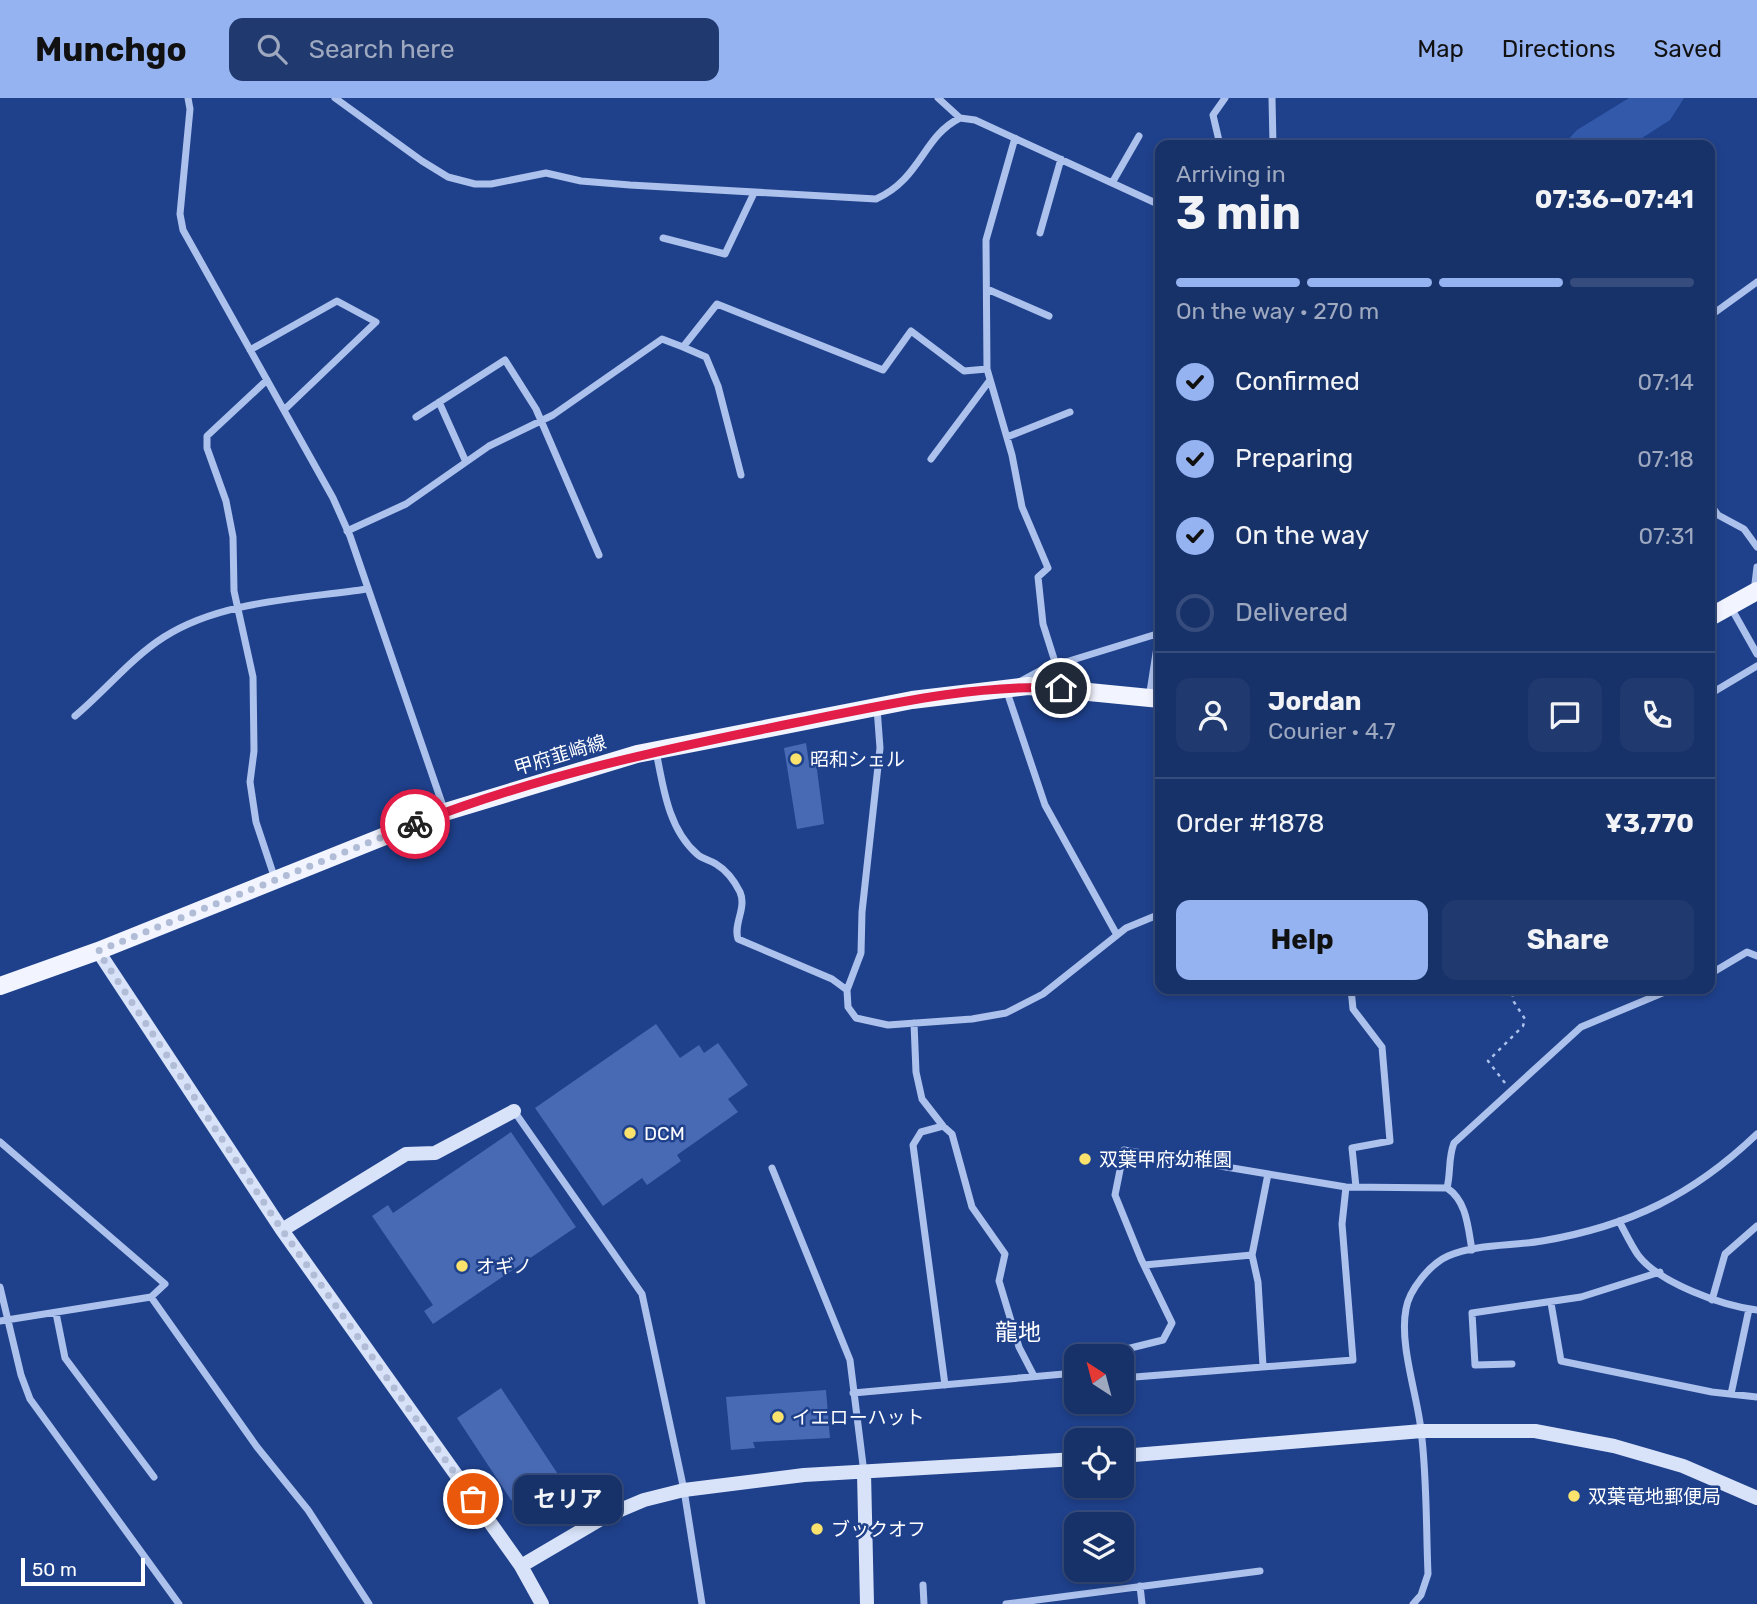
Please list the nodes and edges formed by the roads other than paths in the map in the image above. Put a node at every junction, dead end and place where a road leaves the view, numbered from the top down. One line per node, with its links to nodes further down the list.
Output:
1 (188, 98): 22 (street)
2 (335, 98): 13 (street)
3 (938, 98): 6 (street)
4 (1225, 98): 9 (street)
5 (1272, 98): 10 (street)
6 (960, 118): 8 (street); 13 (street)
7 (1139, 136): 12 (street)
8 (1015, 138): 11 (street); 18 (street)
9 (1219, 140)
10 (1273, 140)
11 (1061, 159): 12 (street); 15 (street)
12 (1112, 183): 14 (street)
13 (754, 193): 16 (street)
14 (1155, 203)
15 (1040, 233)
16 (663, 238)
17 (1757, 282): 19 (street)
18 (987, 289): 20 (street); 23 (street)
19 (1715, 312)
20 (1049, 316)
21 (683, 347): 23 (street); 30 (street); 34 (street)
22 (250, 350): 24 (street); 27 (street)
23 (987, 369): 25 (street)
24 (267, 380): 27 (street); 43 (street)
25 (990, 380): 31 (street); 32 (street)
26 (439, 402): 29 (street); 30 (street); 33 (street)
27 (284, 410): 36 (street)
28 (1070, 412): 31 (street)
29 (415, 417)
30 (541, 421): 33 (street); 38 (street)
31 (1007, 437): 47 (street)
32 (931, 459)
33 (466, 462): 36 (street)
34 (741, 475)
35 (1715, 511): 37 (street)
36 (348, 531): 40 (street)
37 (1757, 547)
38 (599, 555)
39 (1757, 568): 41 (street)
40 (367, 589): 43 (street); 55 (street)
41 (1755, 592): 42 (main road)
42 (1730, 606): 44 (main road); 46 (street)
43 (239, 608): 53 (street); 56 (street)
44 (1715, 614)
45 (1155, 635): 47 (street)
46 (1757, 654)
47 (1056, 665): 49 (street)
48 (1757, 666): 50 (street)
49 (1005, 689): 51 (main road, 甲府韮崎線); 52 (main road, 甲府韮崎線); 58 (street)
50 (1715, 691)
51 (1155, 699)
52 (877, 707): 54 (main road, 甲府韮崎線); 63 (street)
53 (75, 716)
54 (656, 751): 55 (main road, 甲府韮崎線); 63 (street)
55 (445, 812): 56 (main road, 甲府韮崎線)
56 (275, 880): 59 (main road, 甲府韮崎線)
57 (1155, 916): 58 (street)
58 (1117, 935): 66 (street)
59 (98, 951): 62 (main road, 甲府韮崎線); 78 (street)
60 (1757, 956): 61 (street)
61 (1715, 971)
62 (0, 986)
63 (847, 990): 66 (street)
64 (1352, 994): 74 (street)
65 (1660, 994): 75 (street)
66 (914, 1023): 68 (street)
67 (514, 1111): 78 (street); 105 (street)
68 (943, 1126): 94 (street); 96 (street)
69 (1757, 1133): 76 (street)
70 (0, 1142): 84 (street)
71 (772, 1168): 97 (street)
72 (1268, 1174): 73 (street); 80 (street); 81 (street)
73 (1346, 1187): 74 (street); 92 (street)
74 (1356, 1187): 75 (street)
75 (1447, 1188): 79 (street)
76 (1619, 1222): 79 (street); 82 (street)
77 (1757, 1226): 85 (street)
78 (282, 1230): 107 (street)
79 (1472, 1250): 100 (street)
80 (1252, 1255): 81 (street); 92 (street)
81 (1144, 1265): 90 (street)
82 (1660, 1272): 85 (street); 86 (street)
83 (0, 1287): 89 (street)
84 (151, 1297): 88 (street); 113 (street)
85 (1712, 1300): 87 (street)
86 (1551, 1303): 91 (street); 98 (street)
87 (1753, 1310): 98 (street)
88 (56, 1312): 89 (street); 104 (street)
89 (4, 1320): 112 (street)
90 (1134, 1347)
91 (1512, 1364)
92 (1263, 1366): 95 (street)
93 (1064, 1374): 94 (street)
94 (1034, 1376): 96 (street)
95 (1134, 1377)
96 (945, 1385): 97 (street)
97 (853, 1393): 103 (street)
98 (1731, 1394): 99 (street)
99 (1757, 1397)
100 (1422, 1431): 101 (street); 106 (street); 120 (street)
101 (1134, 1455)
102 (1064, 1460): 103 (street)
103 (864, 1474): 105 (street); 116 (street)
104 (154, 1477)
105 (684, 1490): 107 (street); 115 (street)
106 (1757, 1498)
107 (521, 1566): 114 (street)
108 (1260, 1571): 110 (street)
109 (923, 1586): 117 (street)
110 (1140, 1586): 111 (street); 119 (street)
111 (1036, 1602): 118 (street)
112 (179, 1604)
113 (369, 1604)
114 (542, 1604)
115 (702, 1604)
116 (867, 1604)
117 (924, 1604)
118 (1006, 1604)
119 (1142, 1604)
120 (1413, 1604)

